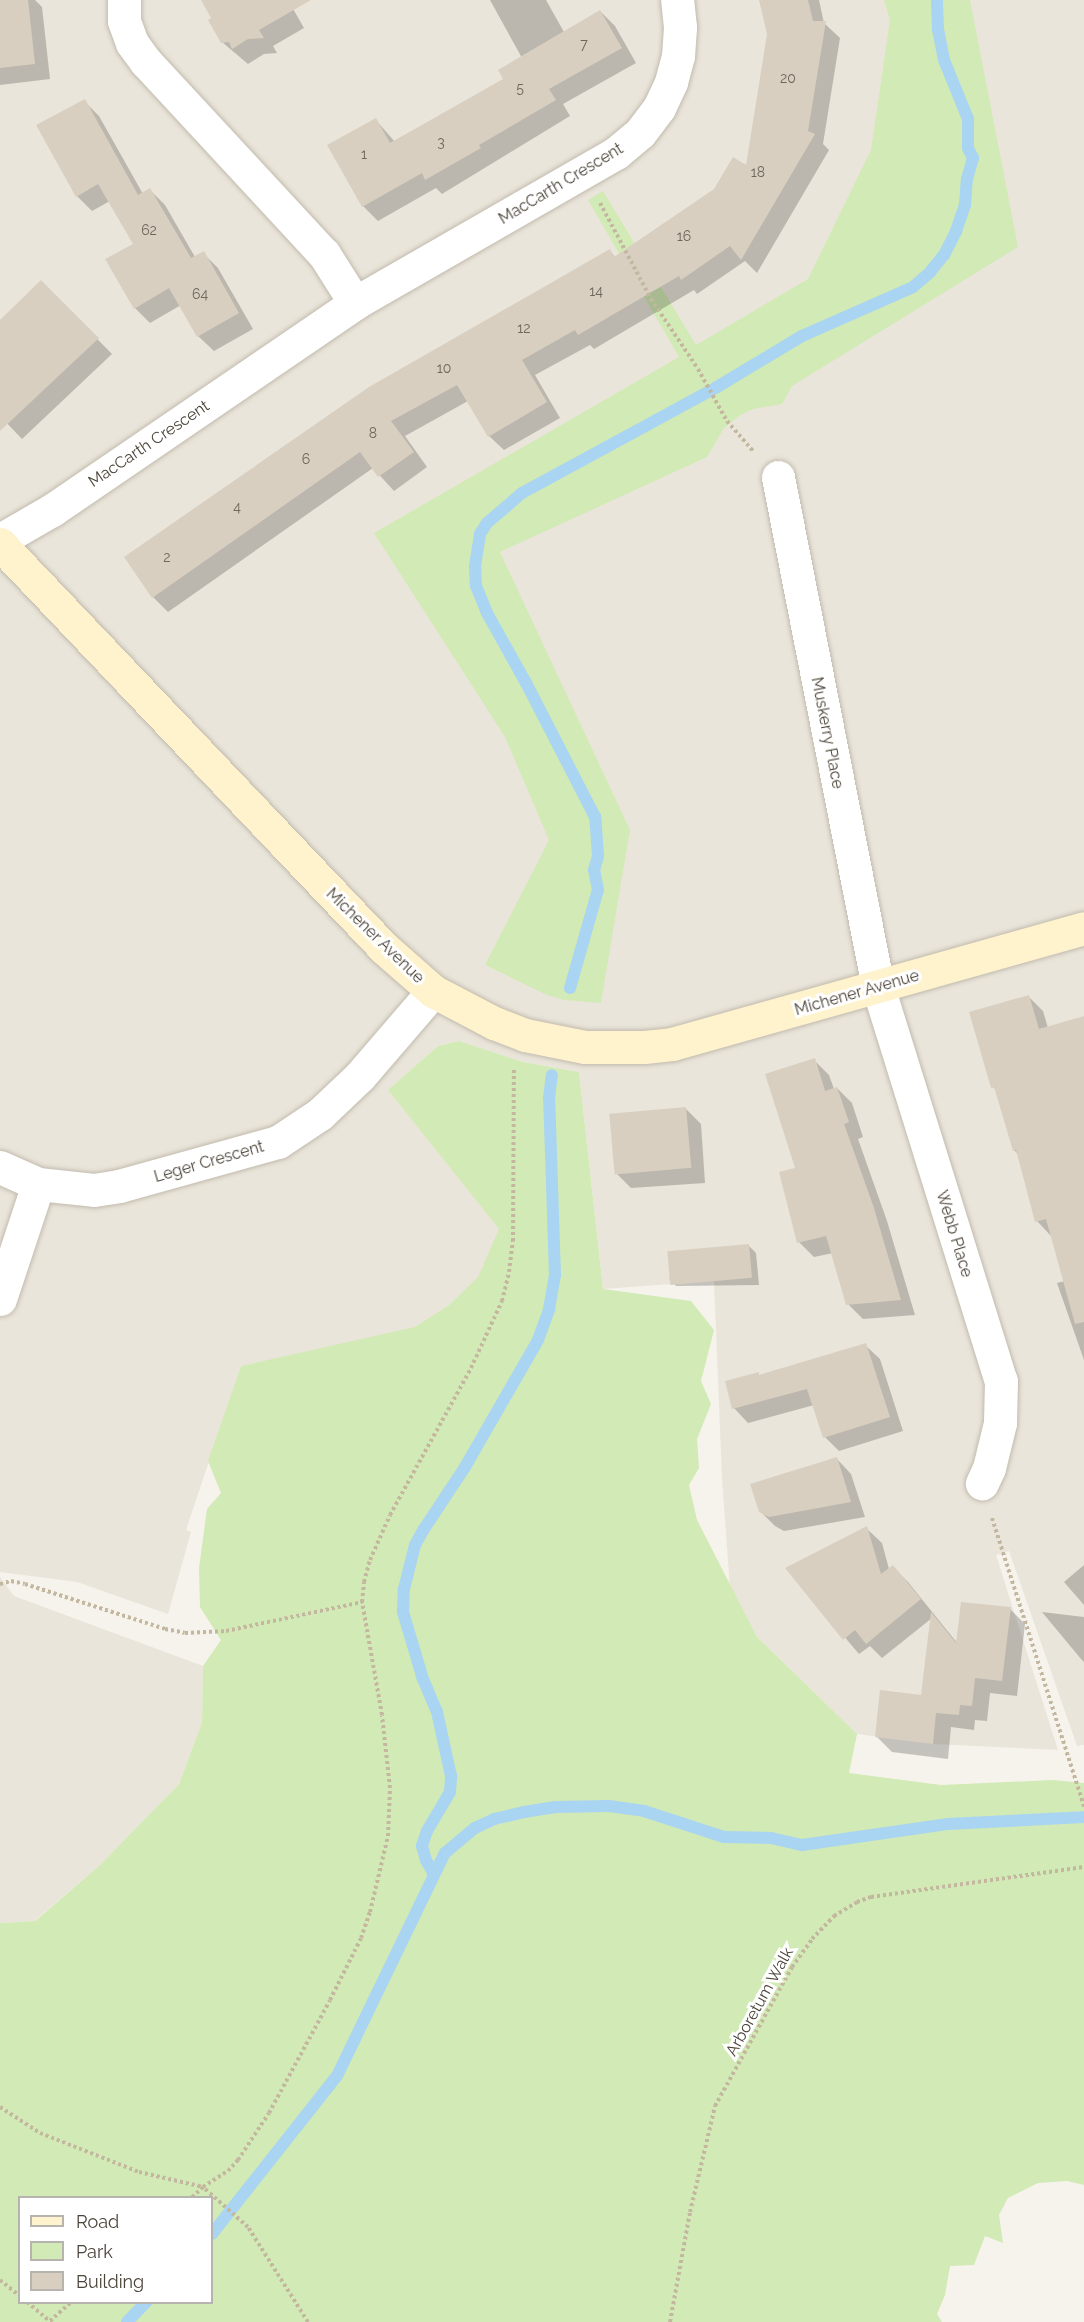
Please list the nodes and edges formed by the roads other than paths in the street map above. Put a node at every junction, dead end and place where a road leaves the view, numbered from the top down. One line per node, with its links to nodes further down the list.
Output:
1 (124, 0): 3 (street)
2 (677, 0): 3 (street, MacCarth Crescent)
3 (355, 303): 5 (street, MacCarth Crescent)
4 (778, 477): 7 (street, Muskerry Place)
5 (0, 542): 8 (street, Michener Avenue)
6 (1084, 928): 7 (street, Michener Avenue)
7 (878, 987): 8 (street, Michener Avenue); 12 (street, Webb Place)
8 (433, 991): 10 (street, Leger Crescent)
9 (0, 1167): 10 (street, Leger Crescent)
10 (38, 1184): 11 (street)
11 (0, 1299)
12 (982, 1482)

